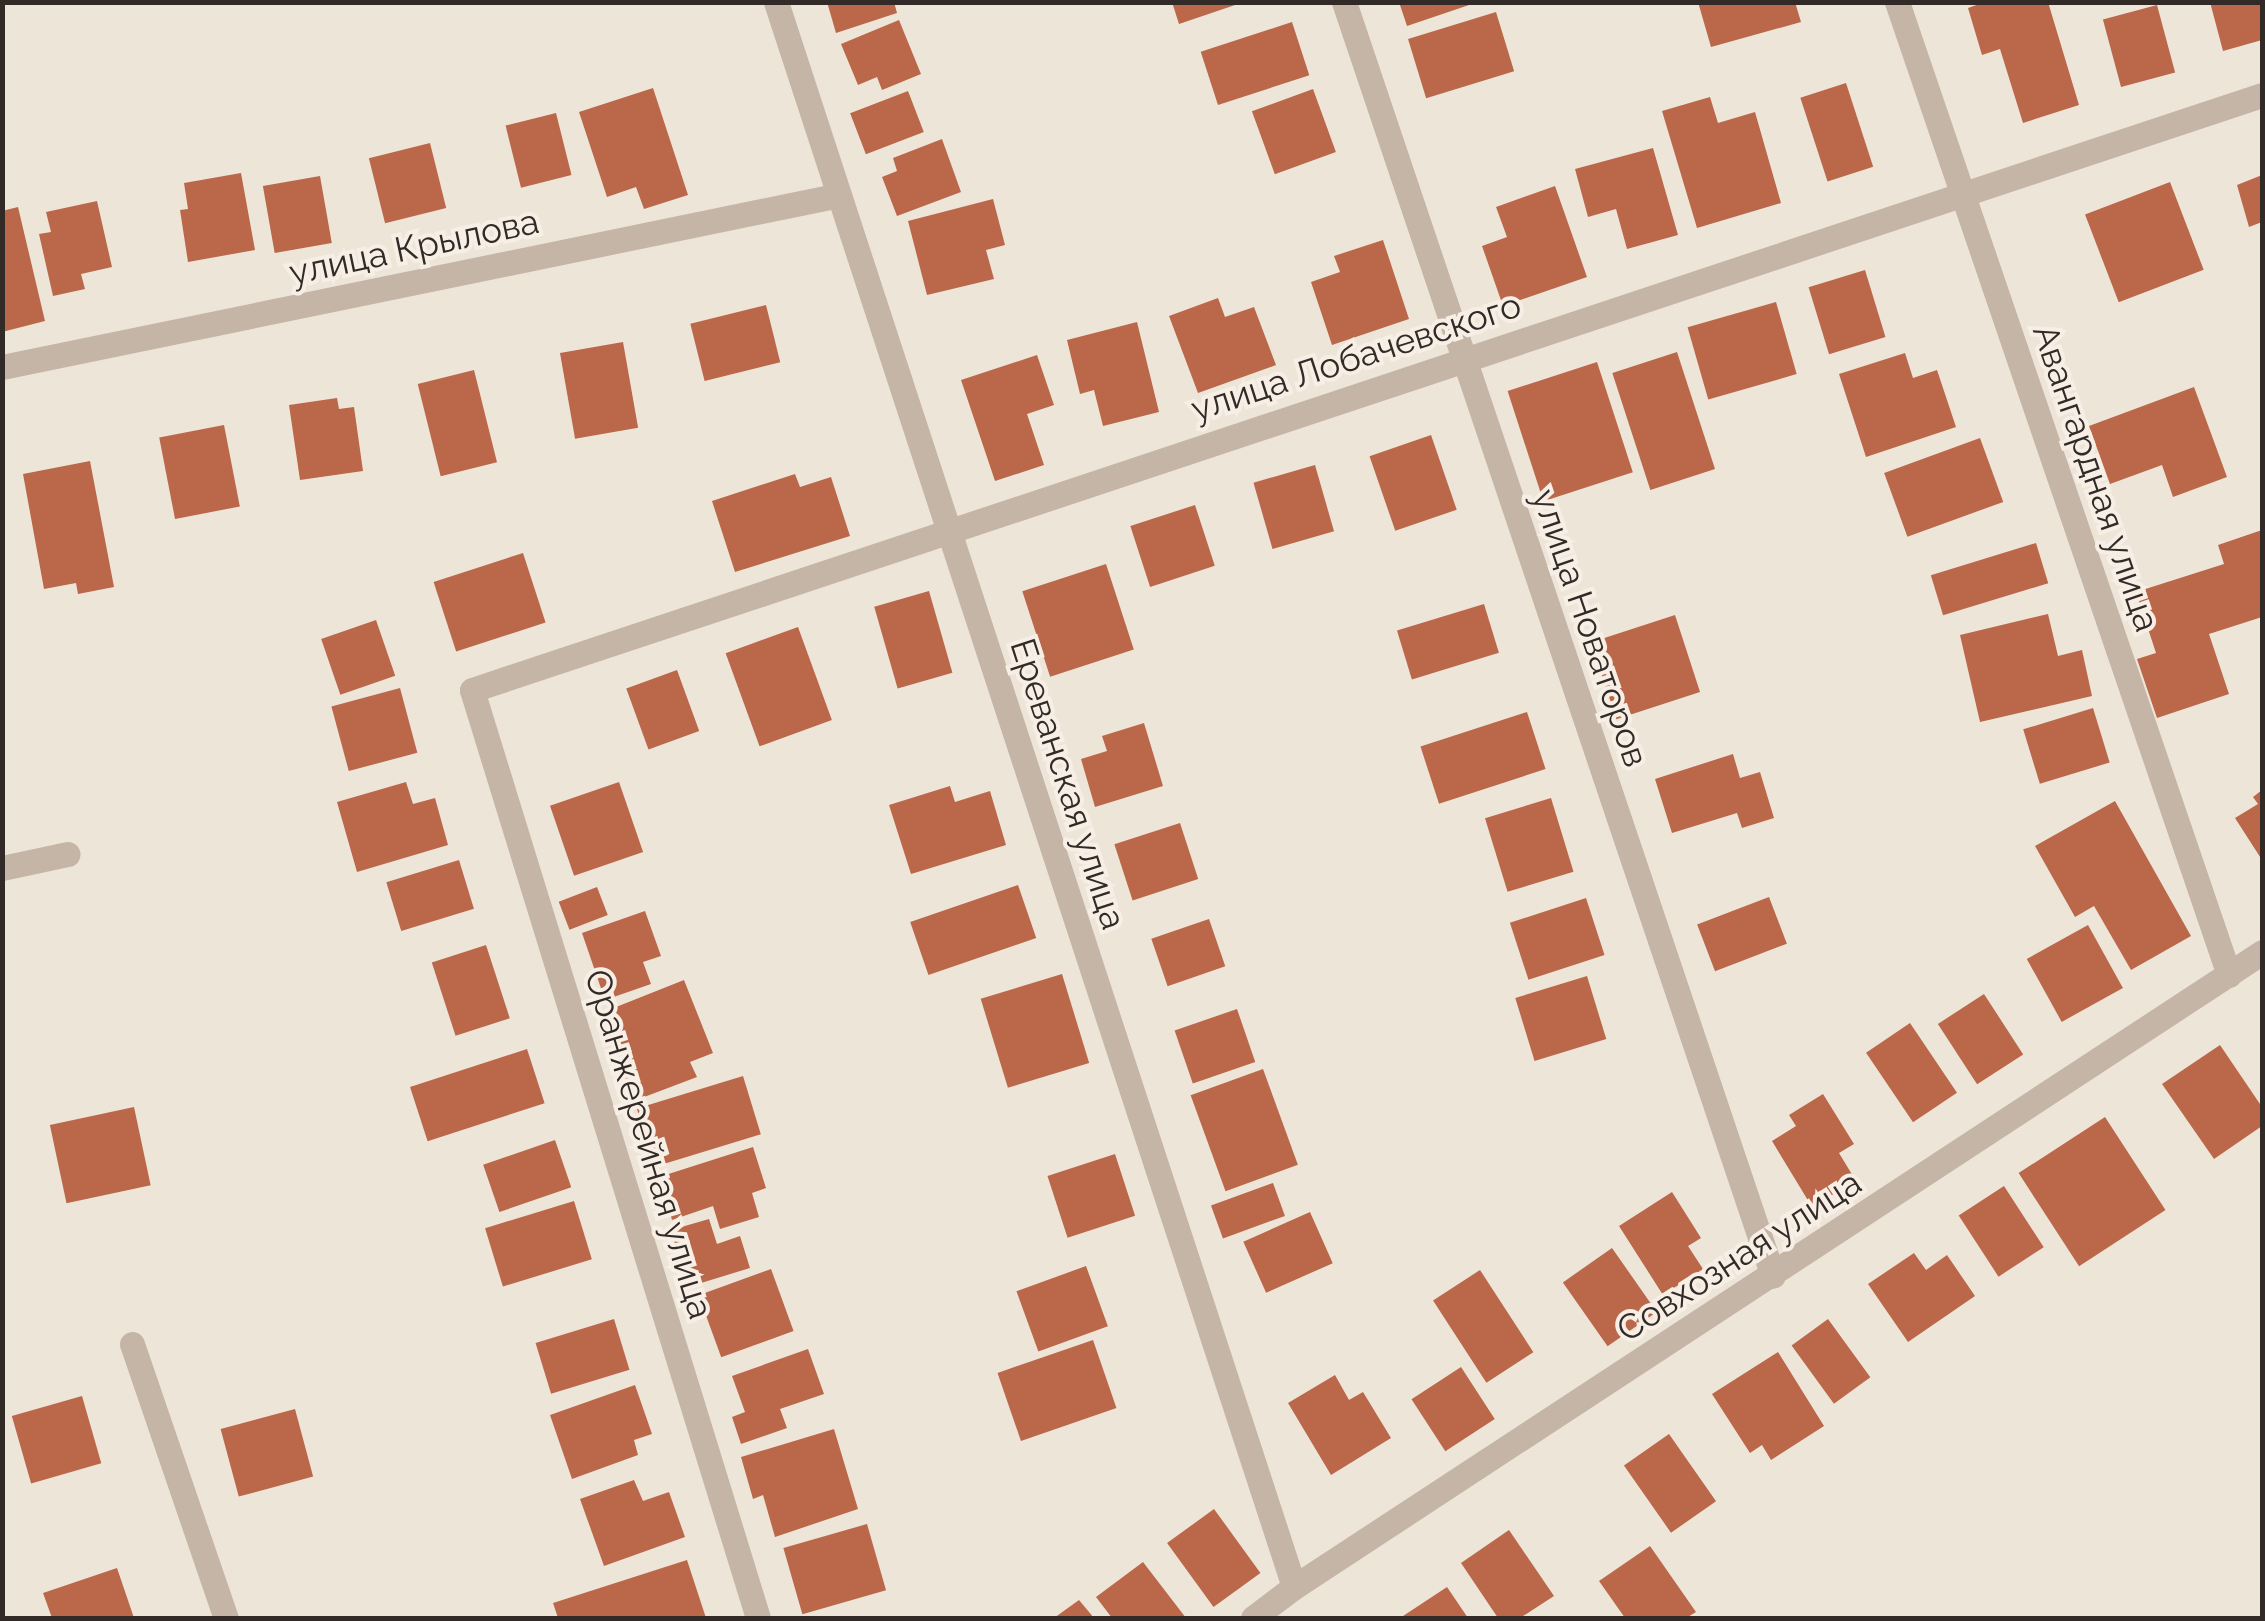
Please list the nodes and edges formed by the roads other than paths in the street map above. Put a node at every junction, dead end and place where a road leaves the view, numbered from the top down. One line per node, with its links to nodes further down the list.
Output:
1 (776, 2): 6 (street, Ереванская улица)
2 (1344, 2): 7 (street, улица Новаторов)
3 (1896, 2): 5 (street, Авангардная улица)
4 (2262, 94): 5 (street, улица Лобачевского)
5 (1962, 193): 7 (street, улица Лобачевского); 14 (street, Авангардная улица)
6 (839, 195): 8 (street, улица Крылова); 9 (street, Ереванская улица)
7 (1462, 359): 9 (street, улица Лобачевского); 15 (street, улица Новаторов)
8 (2, 367)
9 (948, 529): 10 (street, улица Лобачевского); 17 (street, Ереванская улица)
10 (472, 690): 19 (street, Оранжерейная улица)
11 (68, 854): 12 (street)
12 (2, 868)
13 (2262, 952): 14 (street, Совхозная улица)
14 (2229, 975): 15 (street, Совхозная улица)
15 (1772, 1276): 17 (street, Совхозная улица)
16 (132, 1344): 18 (street)
17 (1294, 1587): 20 (street, Совхозная улица)
18 (226, 1618)
19 (758, 1618)
20 (1253, 1618)

